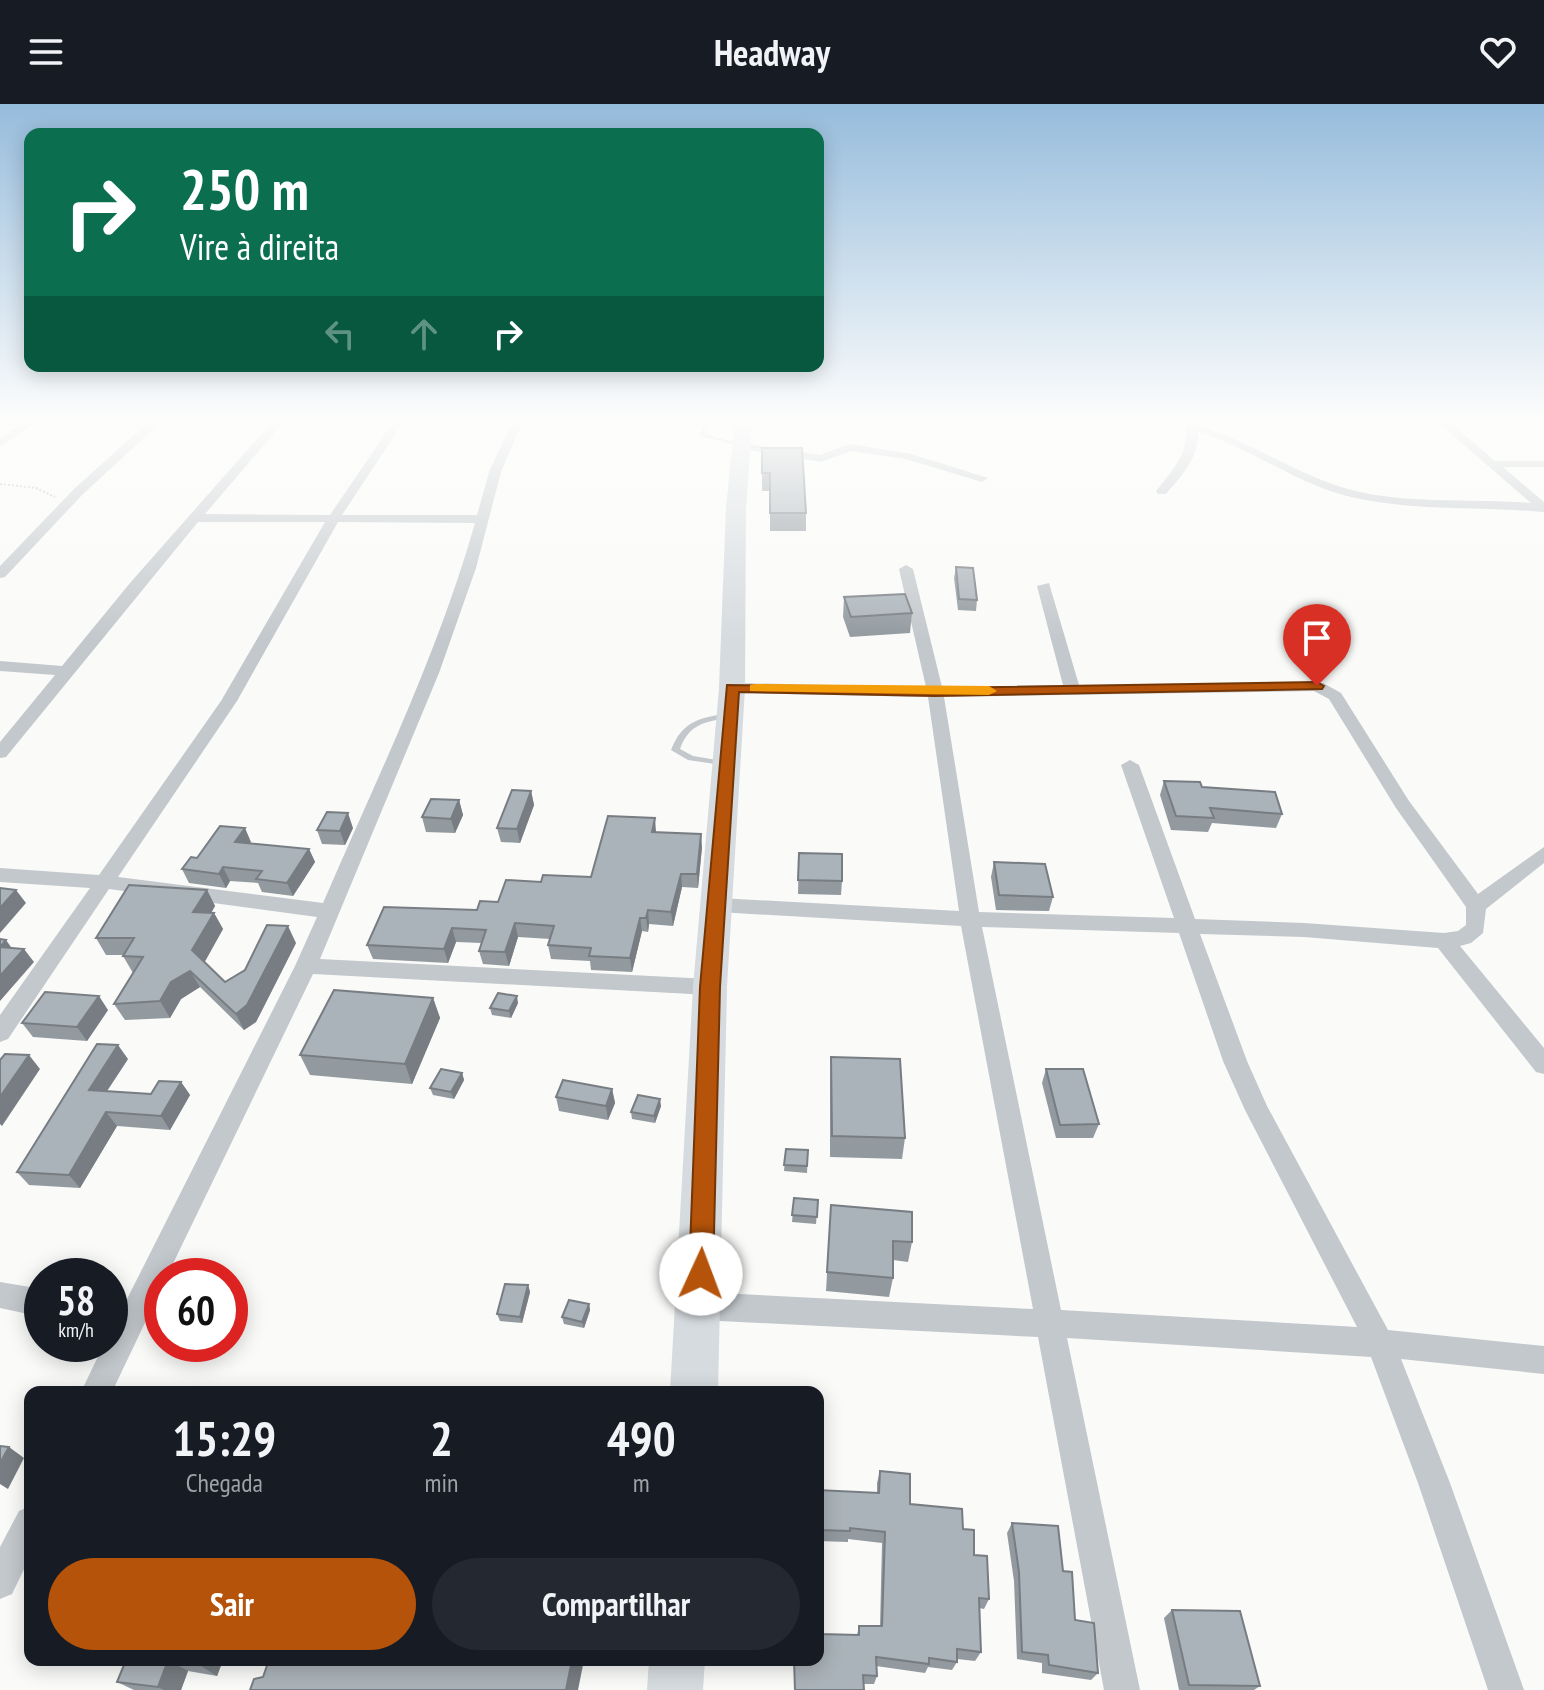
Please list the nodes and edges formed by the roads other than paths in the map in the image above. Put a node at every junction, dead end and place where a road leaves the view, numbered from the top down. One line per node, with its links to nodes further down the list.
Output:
1 (79, 492): 12 (street)
2 (219, 492): 8 (street)
3 (350, 492): 9 (street)
4 (490, 492): 10 (street)
5 (739, 492): 18 (main road)
6 (1348, 492): 7 (street)
7 (1524, 492)
8 (196, 518): 9 (street); 15 (street)
9 (334, 519): 10 (street); 24 (street)
10 (484, 519): 27 (street)
11 (906, 569): 17 (street)
12 (0, 574)
13 (1044, 586): 16 (street)
14 (0, 666): 15 (street)
15 (65, 671): 19 (street)
16 (1072, 688): 17 (street); 26 (street)
17 (935, 692): 18 (street); 28 (street)
18 (731, 701): 20 (main road); 20 (lane)
19 (0, 753)
20 (727, 764): 25 (main road)
21 (1130, 765): 29 (street)
22 (1544, 853): 26 (street)
23 (0, 875): 24 (street)
24 (104, 882): 27 (street); 33 (street)
25 (718, 905): 28 (street); 32 (main road)
26 (1476, 906): 30 (street)
27 (329, 911): 31 (street)
28 (970, 919): 29 (street); 39 (street)
29 (1186, 928): 30 (street); 40 (street)
30 (1444, 941): 34 (street)
31 (306, 966): 32 (street); 38 (street)
32 (710, 987): 37 (main road)
33 (0, 1033)
34 (1544, 1065)
35 (0, 1295): 36 (street)
36 (24, 1300)
37 (700, 1306): 39 (street); 44 (main road)
38 (128, 1307)
39 (1051, 1324): 40 (street); 49 (street)
40 (1380, 1343): 41 (street); 50 (street)
41 (1544, 1360)
42 (107, 1362): 43 (street)
43 (98, 1386)
44 (694, 1386)
45 (24, 1534): 46 (street)
46 (0, 1582)
47 (677, 1666): 48 (main road)
48 (675, 1690)
49 (1122, 1690)
50 (1506, 1690)

